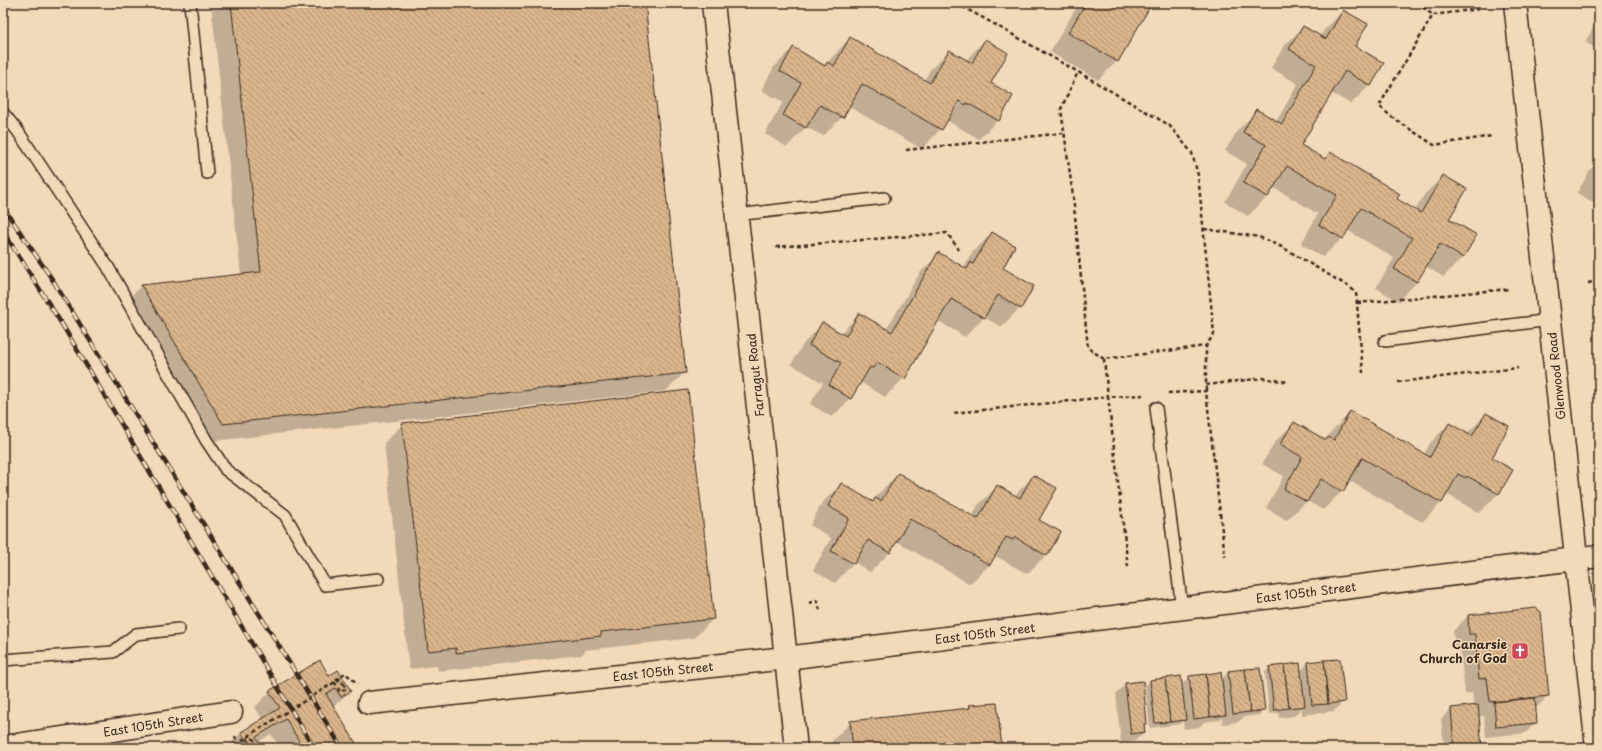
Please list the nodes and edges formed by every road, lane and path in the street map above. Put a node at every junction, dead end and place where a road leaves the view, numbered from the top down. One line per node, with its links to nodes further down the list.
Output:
1 (190, 3): 13 (lane)
2 (713, 3): 15 (street, Farragut Road)
3 (949, 3): 8 (path)
4 (1416, 3): 7 (path)
5 (1515, 3): 23 (street, Glenwood Road)
6 (1479, 9): 7 (path)
7 (1433, 15): 11 (path)
8 (1078, 72): 10 (path); 16 (path)
9 (3, 113): 37 (lane)
10 (1064, 133): 12 (path); 26 (path)
11 (1492, 136)
12 (906, 150)
13 (207, 173)
14 (884, 198): 15 (lane)
15 (736, 214): 42 (street, Farragut Road)
16 (1204, 229): 22 (path); 25 (path)
17 (776, 247): 18 (path)
18 (959, 250)
19 (1599, 281): 20 (path)
20 (1588, 283)
21 (1509, 289): 22 (path)
22 (1357, 303): 28 (path)
23 (1550, 320): 24 (lane); 36 (street, Glenwood Road)
24 (1385, 341)
25 (1206, 346): 26 (path); 31 (path)
26 (1104, 359): 34 (path)
27 (1518, 368): 30 (path)
28 (1363, 373)
29 (1288, 382): 31 (path)
30 (1398, 382)
31 (1206, 385): 32 (path)
32 (1206, 391)
33 (1156, 408): 39 (lane)
34 (954, 413)
35 (1599, 556): 36 (street, East 105th Street)
36 (1576, 558): 39 (street, East 105th Street); 52 (street, Glenwood Road)
37 (378, 578)
38 (809, 603): 40 (path)
39 (1182, 608): 42 (street, East 105th Street)
40 (820, 610)
41 (179, 629): 43 (lane)
42 (786, 658): 45 (street, East 105th Street); 51 (street, Farragut Road)
43 (3, 660)
44 (342, 676): 49 (path, bridge)
45 (369, 703)
46 (231, 712): 48 (street, East 105th Street)
47 (245, 739): 50 (path)
48 (3, 746)
49 (253, 748)
50 (259, 748)
51 (796, 748)
52 (1597, 748)

